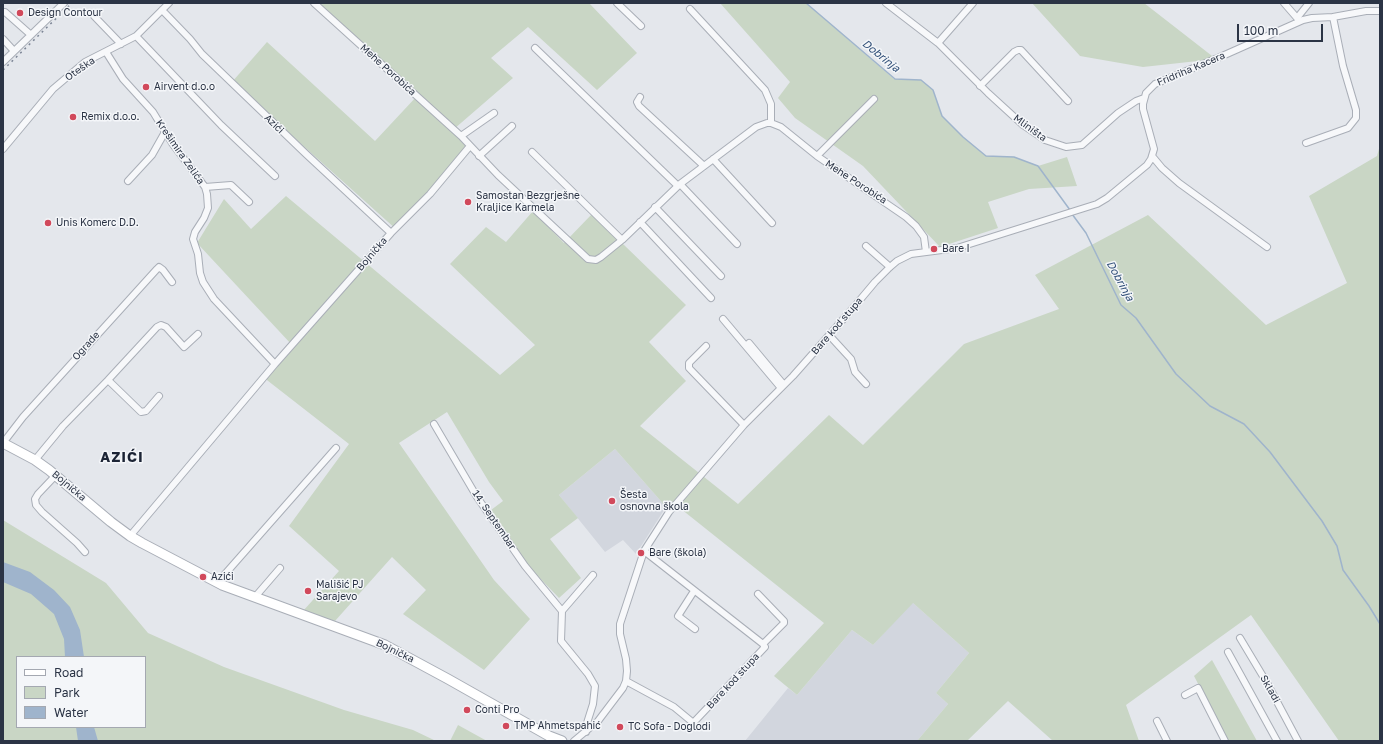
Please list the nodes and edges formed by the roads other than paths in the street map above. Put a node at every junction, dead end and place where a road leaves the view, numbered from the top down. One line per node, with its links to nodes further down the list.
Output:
1 (64, 3): 17 (street)
2 (169, 3): 10 (street, Oteška)
3 (314, 3): 35 (street, Mehe Porobića)
4 (617, 3): 16 (street)
5 (886, 3): 20 (street, Mliništa)
6 (973, 3): 20 (street)
7 (1284, 3): 15 (street)
8 (1309, 3): 15 (street)
9 (690, 9): 32 (street)
10 (162, 10): 18 (street, Oteška); 53 (street, Azići)
11 (1380, 11): 14 (street, Fridriha Kacera)
12 (3, 12): 17 (street)
13 (94, 16): 21 (street)
14 (1333, 17): 15 (street, Fridriha Kacera); 36 (street)
15 (1297, 20): 28 (street, Fridriha Kacera)
16 (641, 26)
17 (31, 35): 23 (street)
18 (136, 36): 21 (street, Oteška); 45 (street)
19 (3, 40): 23 (street)
20 (938, 43): 26 (street, Mliništa)
21 (121, 44): 24 (street, Oteška)
22 (535, 48): 47 (street)
23 (14, 51): 25 (street)
24 (106, 52): 34 (street, Krešimira Zelića); 38 (street, Oteška)
25 (3, 62)
26 (980, 86): 28 (street, Mliništa); 30 (street)
27 (640, 97): 44 (street)
28 (1144, 98): 42 (street)
29 (874, 99): 41 (street)
30 (1068, 101)
31 (494, 113): 35 (street)
32 (772, 123): 41 (street, Mehe Porobića); 43 (street, Mehe Porobića)
33 (512, 126): 40 (street)
34 (165, 132): 46 (street); 48 (street, Krešimira Zelića)
35 (461, 136): 37 (street, Mehe Porobića)
36 (1306, 143)
37 (470, 146): 40 (street, Mehe Porobića); 53 (street, Bojnička)
38 (3, 149)
39 (532, 152): 54 (street)
40 (479, 156): 54 (street, Mehe Porobića)
41 (817, 156): 58 (street, Mehe Porobića)
42 (1152, 156): 57 (street); 58 (street, Bare kod stupa)
43 (713, 159): 44 (street, Mehe Porobića); 52 (street)
44 (704, 166): 47 (street, Mehe Porobića)
45 (275, 176)
46 (128, 181)
47 (679, 185): 50 (street, Mehe Porobića); 55 (street)
48 (205, 187): 49 (street); 68 (street, Krešimira Zelića)
49 (249, 202)
50 (655, 207): 51 (street, Mehe Porobića); 60 (street)
51 (640, 222): 54 (street, Mehe Porobića); 62 (street)
52 (772, 223)
53 (391, 232): 68 (street, Bojnička)
54 (622, 240)
55 (737, 244)
56 (866, 246): 59 (street)
57 (1267, 247)
58 (926, 252): 59 (street, Bare kod stupa)
59 (890, 267): 66 (street, Bare kod stupa)
60 (721, 276)
61 (172, 282): 75 (street, Ograde)
62 (711, 298)
63 (723, 319): 71 (street)
64 (736, 329): 71 (street)
65 (198, 334): 69 (street)
66 (829, 335): 70 (street); 71 (street, Bare kod stupa)
67 (706, 346): 74 (street)
68 (275, 364): 79 (street, Bojnička)
69 (108, 380): 72 (street); 77 (street)
70 (866, 384)
71 (782, 386): 74 (street, Bare kod stupa)
72 (159, 396)
73 (434, 424): 88 (street, 14. Septembar)
74 (744, 425): 80 (street, Bare kod stupa)
75 (3, 443): 77 (main road, Bojnička)
76 (336, 448): 84 (street)
77 (35, 460): 78 (main road, Bojnička)
78 (56, 475): 79 (main road, Bojnička); 81 (street)
79 (130, 536): 84 (main road, Bojnička)
80 (644, 551): 85 (street, Bare kod stupa); 93 (street, Bare kod stupa)
81 (85, 552)
82 (280, 568): 87 (street)
83 (593, 574): 88 (street)
84 (218, 582): 87 (main road, Bojnička)
85 (694, 591): 89 (street); 91 (street, Bare kod stupa)
86 (758, 594): 91 (street)
87 (255, 597): 97 (main road, Bojnička)
88 (562, 611): 96 (street)
89 (695, 629)
90 (1240, 638): 102 (street, Skladi)
91 (763, 644): 93 (street, Bare kod stupa)
92 (1228, 652): 101 (street, Skladi)
93 (626, 681): 96 (street)
94 (1185, 695): 100 (street)
95 (1157, 721): 99 (street)
96 (586, 732): 98 (street)
97 (562, 741)
98 (574, 741)
99 (1167, 741)
100 (1225, 741)
101 (1277, 741)
102 (1298, 741)

